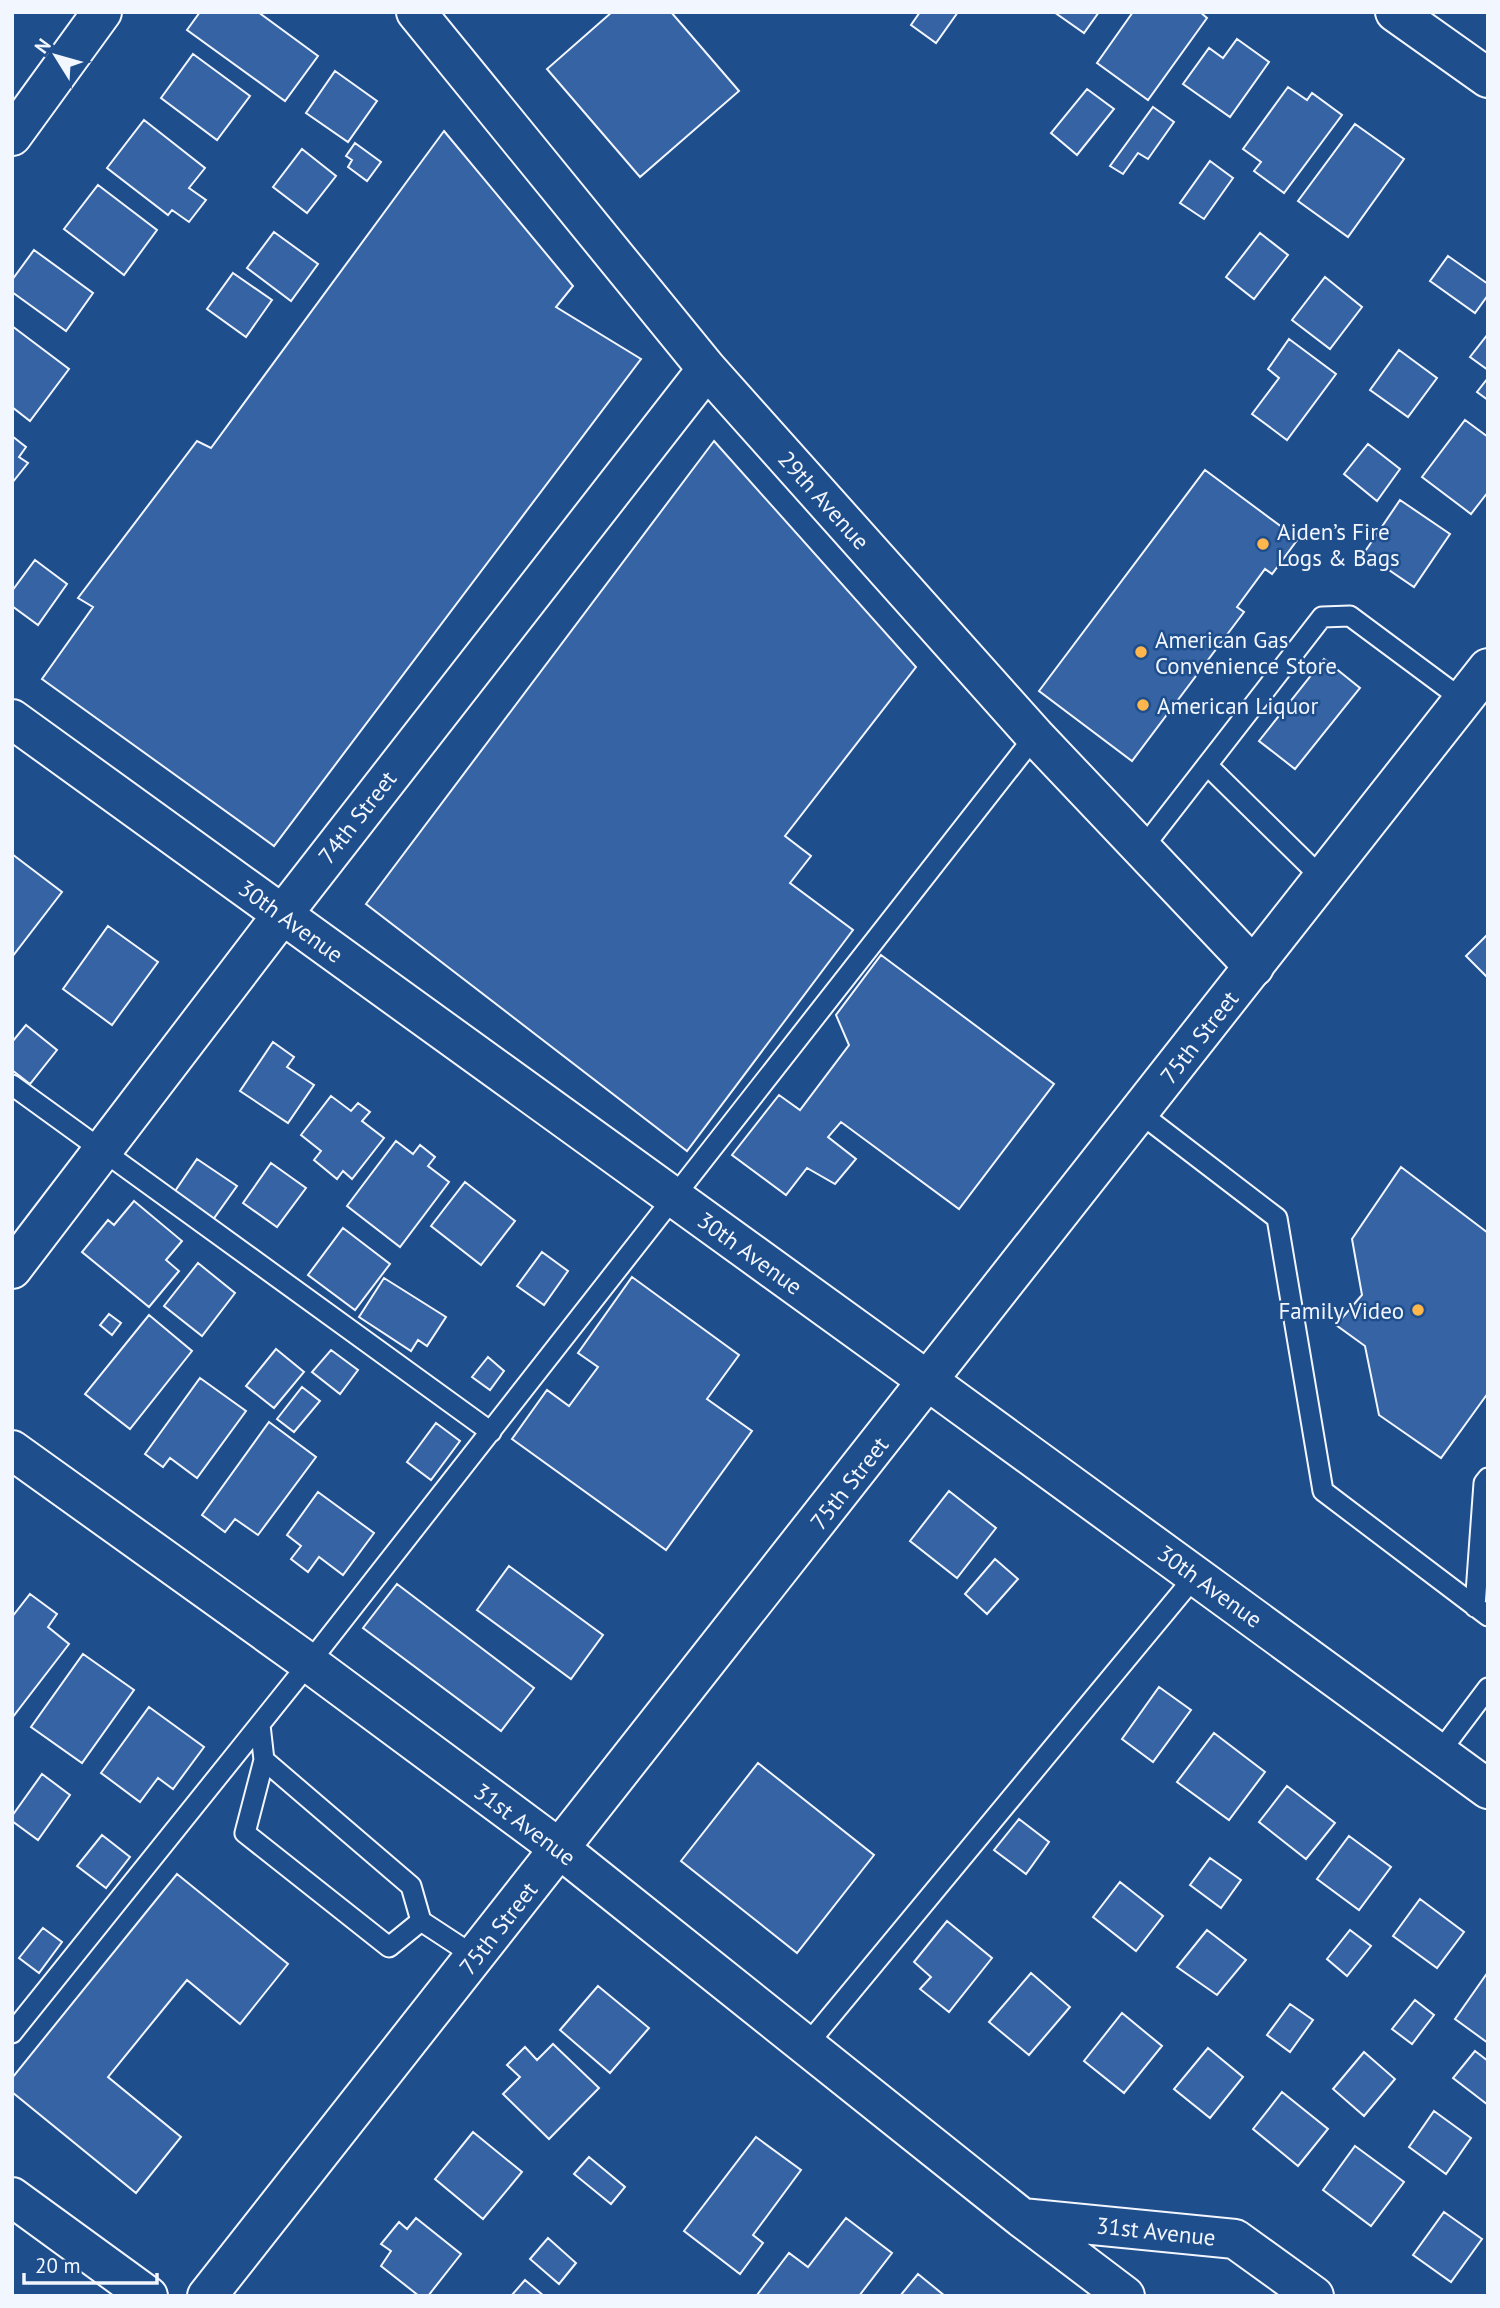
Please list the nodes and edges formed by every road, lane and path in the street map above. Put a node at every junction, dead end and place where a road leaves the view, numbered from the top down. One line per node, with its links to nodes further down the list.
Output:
1 (102, 12): 5 (street)
2 (416, 12): 6 (street, 29th Avenue)
3 (1395, 12): 4 (street)
4 (1488, 78)
5 (12, 136)
6 (707, 369): 10 (street, 29th Avenue); 14 (street, 74th Street)
7 (1488, 668): 8 (street, 75th Street)
8 (1462, 701): 11 (lane); 13 (street, 75th Street)
9 (12, 719): 14 (street, 30th Avenue)
10 (1035, 736): 12 (street, 29th Avenue); 19 (lane)
11 (1207, 765): 12 (lane); 13 (lane)
12 (1142, 849): 15 (street, 29th Avenue)
13 (1323, 879): 15 (street, 75th Street)
14 (282, 915): 18 (street, 74th Street); 19 (street, 30th Avenue)
15 (1254, 967): 17 (street, 75th Street)
16 (12, 1085): 18 (lane)
17 (1140, 1112): 21 (street, 75th Street); 26 (lane)
18 (101, 1150): 20 (street, 74th Street); 22 (lane)
19 (673, 1198): 21 (street, 30th Avenue); 22 (lane)
20 (12, 1269)
21 (928, 1381): 25 (street, 30th Avenue); 33 (street, 75th Street)
22 (491, 1432): 27 (lane)
23 (12, 1450): 27 (street, 31st Avenue)
24 (1488, 1478): 26 (lane)
25 (1196, 1575): 30 (street, 30th Avenue); 37 (lane)
26 (1482, 1611)
27 (309, 1663): 29 (lane); 33 (street, 31st Avenue)
28 (1488, 1688): 30 (lane)
29 (260, 1725): 31 (lane); 36 (lane)
30 (1439, 1753): 32 (street, 30th Avenue)
31 (264, 1760): 34 (lane); 34 (lane)
32 (1488, 1789)
33 (560, 1849): 35 (street, 75th Street); 37 (street, 31st Avenue)
34 (422, 1922): 35 (lane)
35 (476, 1957): 41 (street, 75th Street)
36 (12, 2033)
37 (806, 2046): 39 (street, 31st Avenue)
38 (12, 2197): 40 (street)
39 (1022, 2218): 42 (street, 31st Avenue); 43 (street, 31st Avenue)
40 (148, 2296)
41 (207, 2296)
42 (1125, 2296)
43 (1314, 2296)

